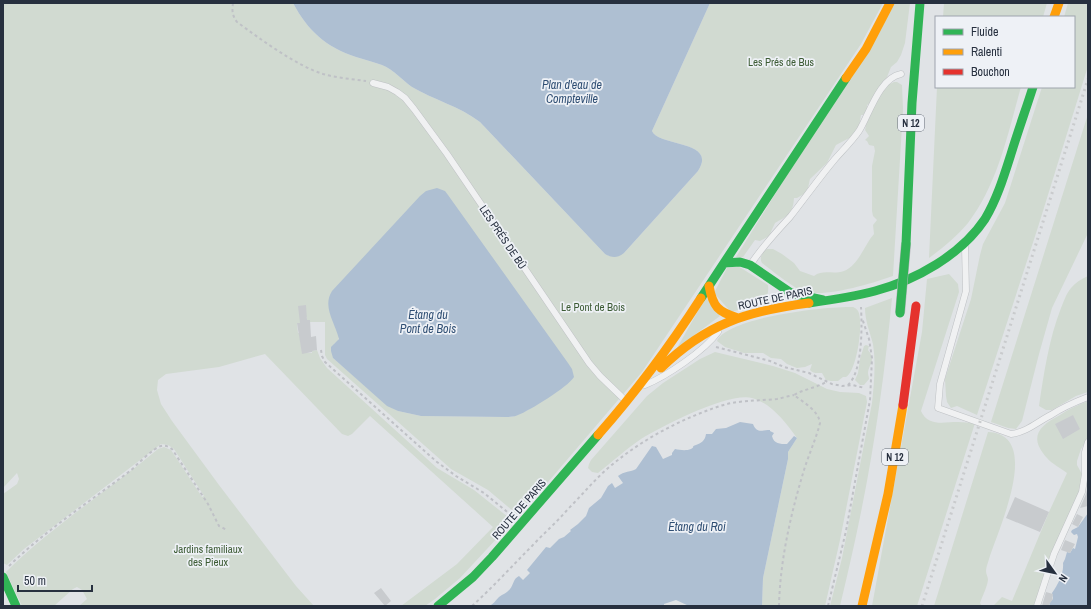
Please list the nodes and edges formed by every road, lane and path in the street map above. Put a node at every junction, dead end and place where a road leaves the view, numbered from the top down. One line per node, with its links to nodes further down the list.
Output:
1 (233, 3): 7 (path)
2 (890, 3): 11 (main road)
3 (920, 3): 21 (main road, N 12, bridge)
4 (1059, 3): 5 (main road)
5 (1054, 16)
6 (901, 74): 12 (lane)
7 (373, 83): 32 (lane, LES PRÉS DE BÛ)
8 (1033, 88): 9 (main road)
9 (965, 243): 17 (main road); 31 (lane)
10 (919, 262): 14 (main road)
11 (724, 263): 12 (main road, ROUTE DE PARIS); 15 (main road, ROUTE DE PARIS)
12 (750, 265): 13 (main road, ROUTE DE PARIS)
13 (773, 281): 16 (main road); 17 (main road, ROUTE DE PARIS)
14 (917, 284)
15 (709, 286): 22 (main road); 32 (main road, ROUTE DE PARIS)
16 (773, 292)
17 (823, 300): 20 (main road, ROUTE DE PARIS)
18 (769, 301): 20 (main road)
19 (916, 302): 42 (main road, N 12)
20 (760, 311): 22 (main road, ROUTE DE PARIS)
21 (900, 316)
22 (738, 318): 23 (main road, ROUTE DE PARIS)
23 (726, 322): 24 (lane); 27 (main road, ROUTE DE PARIS)
24 (707, 344): 26 (path); 27 (lane)
25 (320, 350): 34 (path)
26 (826, 382): 28 (path); 30 (path)
27 (644, 385): 32 (main road, ROUTE DE PARIS)
28 (848, 385): 29 (path); 41 (path)
29 (865, 388)
30 (794, 395): 39 (path); 40 (path)
31 (1088, 397)
32 (627, 402): 34 (main road, ROUTE DE PARIS)
33 (1088, 442): 43 (lane)
34 (521, 524): 38 (main road, ROUTE DE PARIS)
35 (227, 530): 36 (path)
36 (4, 573): 37 (main road)
37 (16, 606)
38 (438, 606)
39 (472, 606)
40 (779, 606)
41 (828, 606)
42 (862, 606)
43 (1037, 606)

